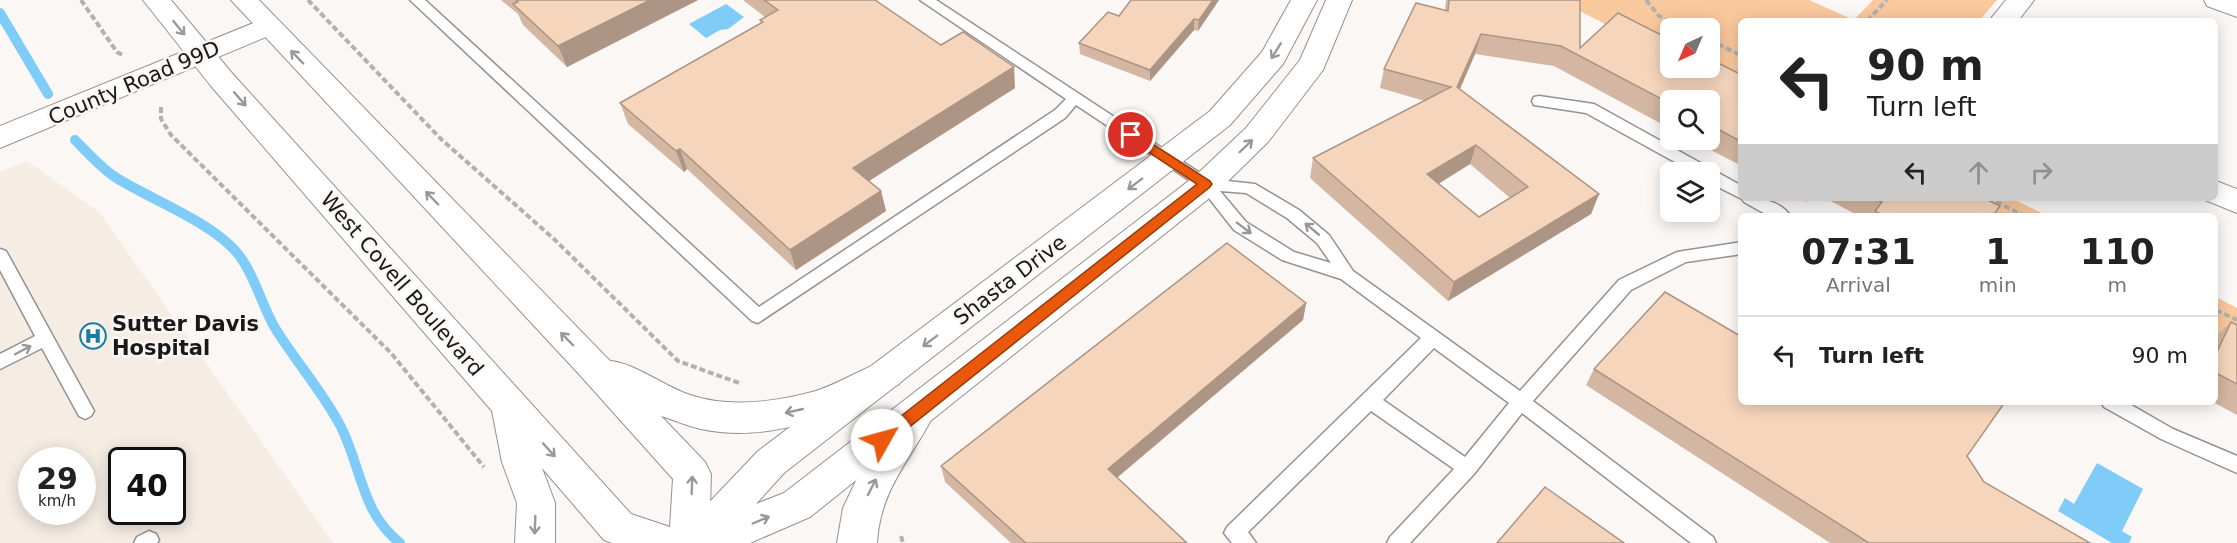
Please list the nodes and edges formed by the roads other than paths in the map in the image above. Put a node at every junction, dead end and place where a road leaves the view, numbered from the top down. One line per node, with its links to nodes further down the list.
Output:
1 (156, 0): 12 (main road, West Covell Boulevard, one-way to 12)
2 (244, 0): 11 (main road)
3 (417, 0): 13 (lane)
4 (927, 0): 13 (lane)
5 (1305, 0): 16 (main road, Shasta Drive, one-way to 16)
6 (1339, 0): 19 (main road, one-way to 6)
7 (2021, 0): 10 (main road)
8 (2217, 0): 9 (main road)
9 (2237, 8)
10 (2006, 18)
11 (267, 26): 12 (main road, County Road 99D); 31 (main road, one-way to 11)
12 (201, 55): 15 (main road, County Road 99D); 36 (main road, West Covell Boulevard, one-way to 36)
13 (1075, 98): 16 (lane)
14 (1539, 101): 17 (lane)
15 (0, 138)
16 (1168, 159): 19 (lane); 32 (main road, Shasta Drive, one-way to 32)
17 (1686, 162)
18 (1720, 181): 20 (lane)
19 (1206, 184): 27 (lane, one-way to 27); 27 (lane, one-way to 19); 38 (main road)
20 (1738, 191)
21 (2218, 193): 23 (main road)
22 (1755, 201): 24 (lane)
23 (2237, 202)
24 (1777, 213)
25 (1738, 249): 34 (lane)
26 (0, 255): 28 (lane)
27 (1347, 275): 29 (lane)
28 (46, 338): 30 (lane, one-way to 28); 37 (lane)
29 (1432, 338): 33 (lane); 34 (lane)
30 (0, 362)
31 (590, 363): 32 (main road, one-way to 31); 43 (main road, one-way to 31)
32 (887, 374): 44 (main road, Shasta Drive)
33 (1370, 401): 40 (lane); 47 (lane)
34 (1521, 402): 40 (lane); 49 (lane)
35 (2115, 405): 39 (lane)
36 (510, 407): 41 (main road, one-way to 41); 42 (main road, West Covell Boulevard, one-way to 42)
37 (85, 411)
38 (916, 414): 45 (main road, one-way to 38); 46 (main road, one-way to 38)
39 (2237, 465)
40 (1467, 468): 48 (lane)
41 (535, 543)
42 (666, 543)
43 (689, 543)
44 (696, 543)
45 (707, 543)
46 (857, 543)
47 (1246, 543)
48 (1397, 543)
49 (1706, 543)

